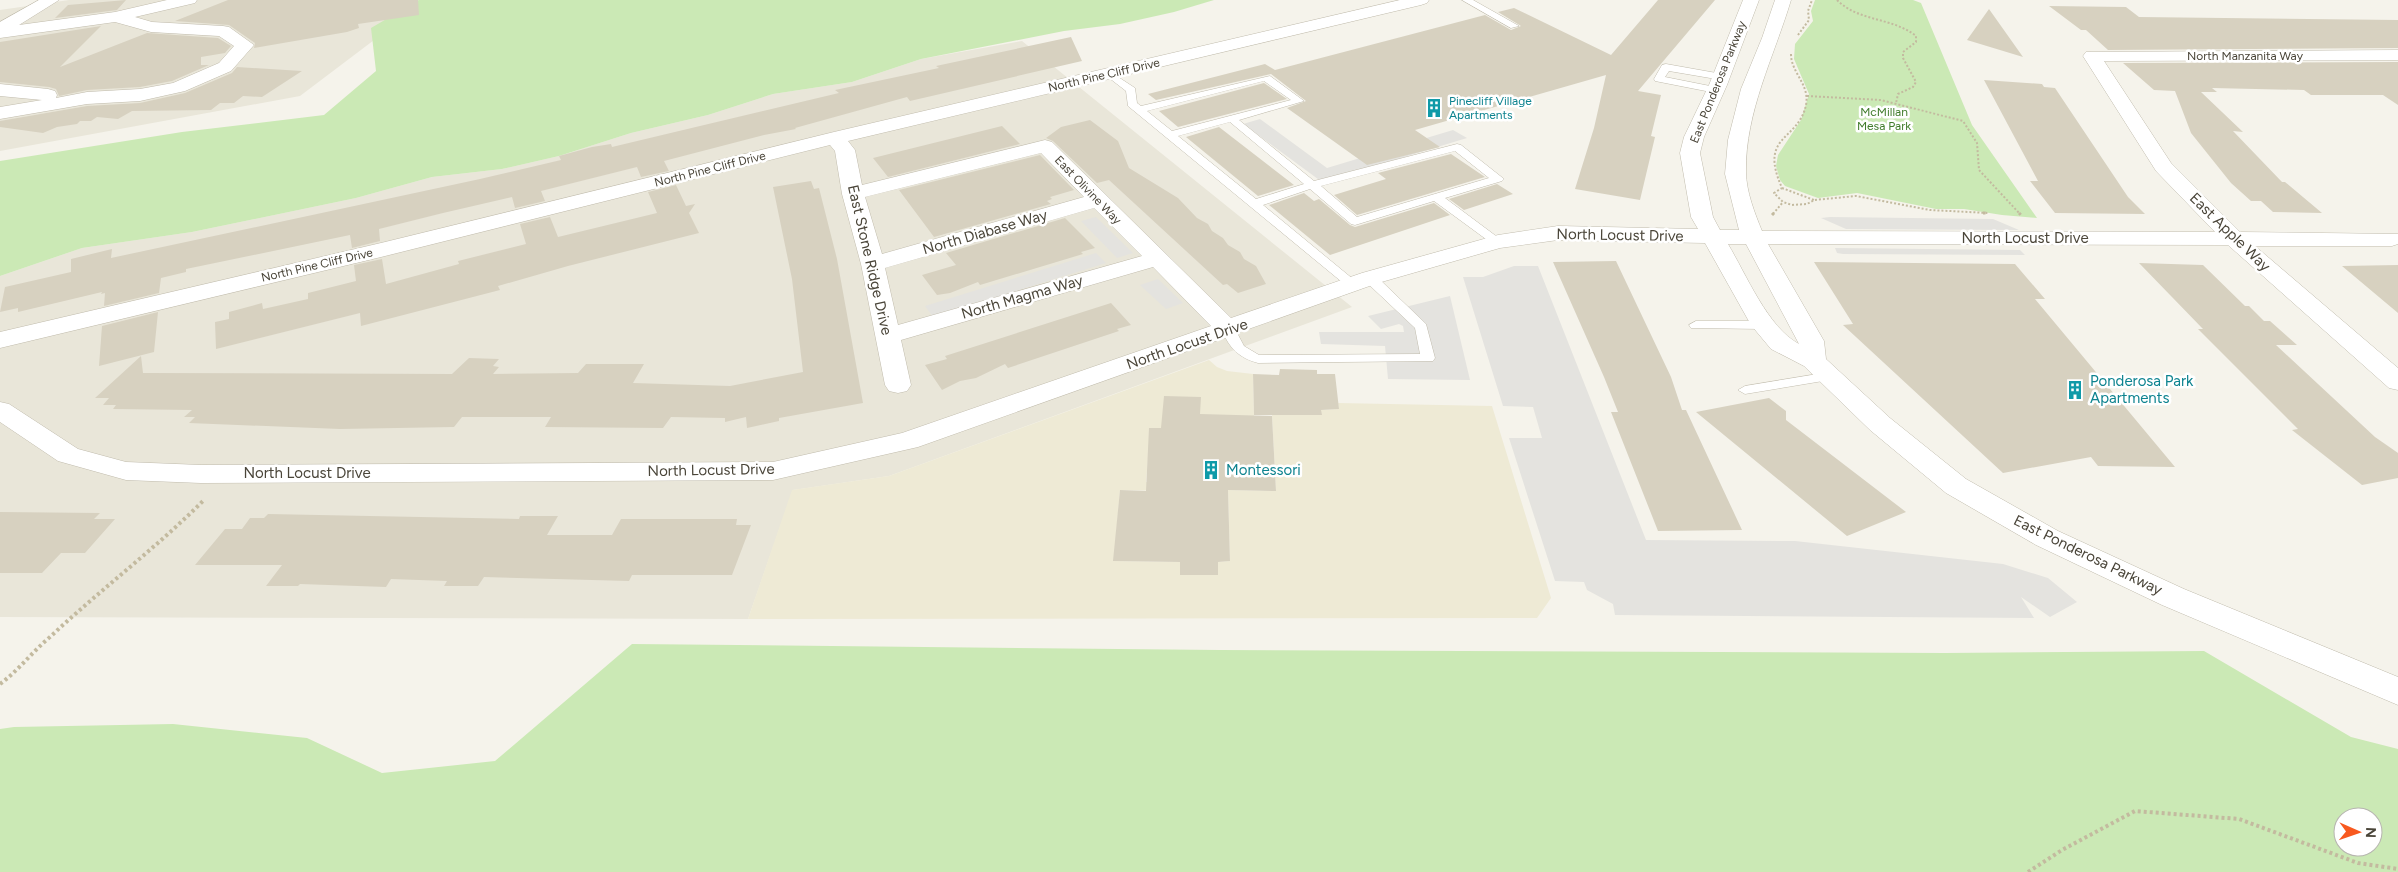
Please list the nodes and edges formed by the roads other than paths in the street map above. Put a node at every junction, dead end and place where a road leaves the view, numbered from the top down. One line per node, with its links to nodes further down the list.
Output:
1 (51, 0): 9 (street)
2 (189, 0): 7 (street)
3 (1421, 0): 13 (street, North Pine Cliff Drive)
4 (1466, 0): 8 (lane)
5 (1751, 0): 14 (street, East Ponderosa Parkway)
6 (1783, 0): 16 (street)
7 (115, 17): 10 (street); 17 (street)
8 (1514, 26)
9 (0, 29)
10 (0, 33)
11 (2398, 55): 12 (street, North Manzanita Way)
12 (2092, 56): 30 (street, East Apple Way)
13 (1109, 74): 18 (lane); 22 (street, North Pine Cliff Drive)
14 (1719, 84): 14 (lane); 16 (street); 28 (street, East Ponderosa Parkway)
15 (0, 90): 17 (street)
16 (1750, 90): 29 (street)
17 (86, 98): 19 (street)
18 (1139, 110): 20 (lane); 21 (lane)
19 (0, 113)
20 (1232, 119): 21 (lane); 23 (lane)
21 (1169, 135): 27 (lane)
22 (834, 138): 24 (street, East Stone Ridge Drive); 40 (street, North Pine Cliff Drive)
23 (1312, 185): 25 (lane); 25 (lane); 27 (lane)
24 (853, 194): 26 (street, East Olivine Way); 34 (street, East Stone Ridge Drive)
25 (1436, 197): 32 (lane)
26 (1097, 200): 33 (street, East Olivine Way); 34 (street, North Diabase Way)
27 (1254, 204): 35 (lane)
28 (1714, 237): 29 (street, North Locust Drive); 32 (street, North Locust Drive); 37 (street, East Ponderosa Parkway)
29 (1753, 237): 30 (street, North Locust Drive); 41 (street)
30 (2232, 237): 31 (street, North Locust Drive); 42 (street, East Apple Way)
31 (2392, 239)
32 (1498, 242): 35 (street, North Locust Drive)
33 (1156, 259): 38 (street, East Olivine Way); 39 (street, North Magma Way)
34 (873, 264): 39 (street, East Stone Ridge Drive)
35 (1361, 281): 38 (street, North Locust Drive); 38 (lane)
36 (1696, 325): 37 (lane)
37 (1763, 325): 41 (street, East Ponderosa Parkway)
38 (1229, 330): 45 (street, North Locust Drive)
39 (888, 336): 43 (street, East Stone Ridge Drive)
40 (0, 340)
41 (1821, 369): 44 (lane); 46 (street, East Ponderosa Parkway)
42 (2398, 382)
43 (898, 385)
44 (1745, 390)
45 (0, 410)
46 (2398, 692)

